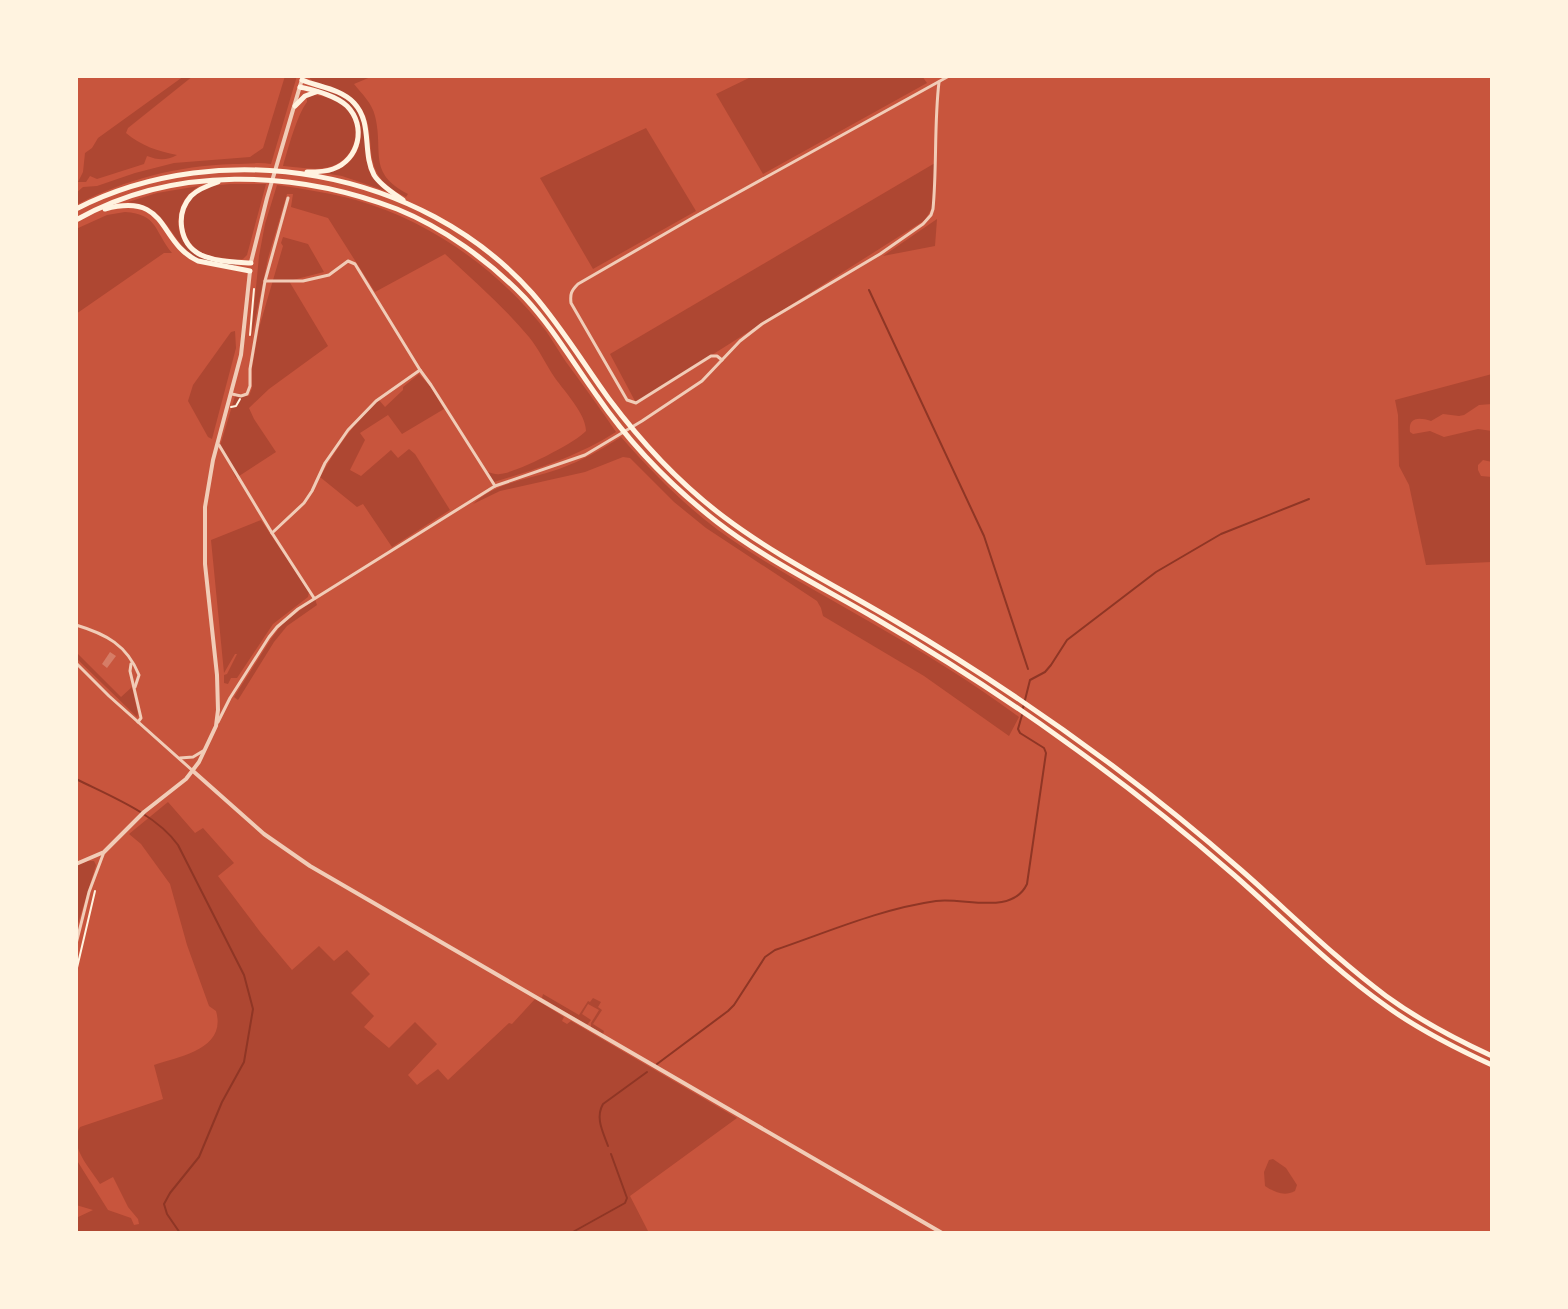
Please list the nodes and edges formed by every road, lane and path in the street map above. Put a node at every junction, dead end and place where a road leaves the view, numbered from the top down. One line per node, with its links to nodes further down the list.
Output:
1 (949, 76): 3 (street)
2 (302, 81): 4 (highway); 5 (street); 9 (highway)
3 (939, 82): 18 (street); 18 (street)
4 (317, 92): 5 (highway); 6 (highway)
5 (295, 106): 13 (street)
6 (303, 173): 9 (highway); 10 (highway)
7 (226, 179): 11 (highway); 13 (highway); 44 (highway)
8 (288, 198): 16 (street)
9 (410, 205): 43 (highway)
10 (76, 209)
11 (88, 213): 12 (highway); 14 (highway)
12 (76, 220)
13 (251, 263): 14 (street)
14 (250, 271): 20 (street)
15 (255, 281): 17 (path)
16 (265, 281): 17 (street); 19 (street)
17 (253, 349): 21 (street)
18 (722, 360): 24 (street)
19 (420, 370): 24 (street); 25 (street)
20 (232, 394): 21 (street); 23 (street)
21 (241, 396): 22 (path)
22 (232, 408)
23 (218, 443): 25 (street); 31 (street)
24 (495, 486): 26 (street)
25 (272, 533): 26 (street)
26 (314, 598): 32 (street)
27 (76, 625): 28 (street)
28 (131, 662): 30 (street); 30 (street)
29 (76, 663): 33 (street)
30 (135, 687): 33 (street)
31 (218, 695): 32 (street); 34 (street)
32 (230, 698): 34 (street)
33 (138, 722): 36 (street)
34 (216, 726): 35 (street)
35 (206, 749): 36 (street); 37 (street)
36 (179, 758): 37 (street)
37 (193, 771): 38 (street); 45 (street)
38 (104, 852): 39 (street); 41 (street)
39 (76, 864)
40 (97, 883): 42 (path)
41 (76, 944)
42 (76, 972)
43 (1492, 1056)
44 (1492, 1065)
45 (942, 1233)

